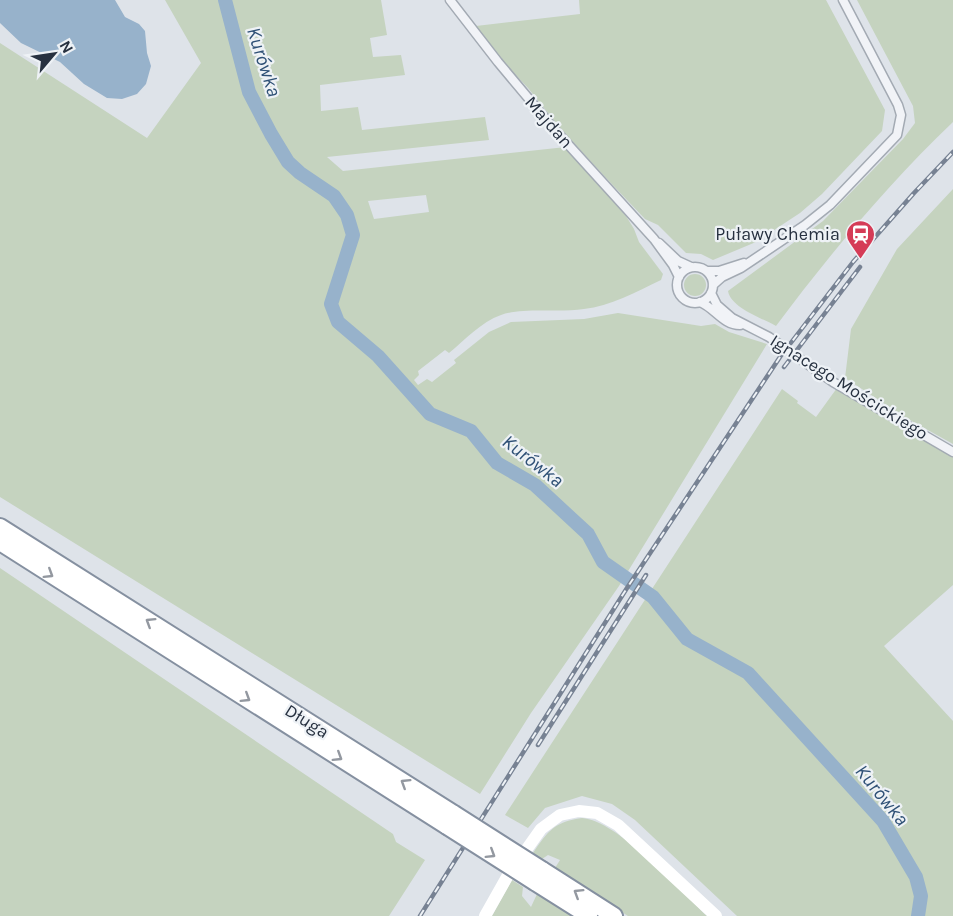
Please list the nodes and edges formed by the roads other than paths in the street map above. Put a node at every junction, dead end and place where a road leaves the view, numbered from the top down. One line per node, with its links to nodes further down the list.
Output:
1 (450, 0): 3 (street, Majdan)
2 (843, 0): 4 (street)
3 (654, 239): 5 (street, Majdan); 7 (street, Majdan)
4 (747, 263): 6 (street); 8 (street)
5 (691, 267): 6 (street); 7 (street)
6 (707, 271): 8 (street)
7 (678, 277): 9 (street)
8 (712, 289): 9 (street); 10 (street, Ignacego Mościckiego)
9 (700, 302): 10 (street, Ignacego Mościckiego)
10 (743, 325): 11 (street, Ignacego Mościckiego)
11 (953, 452)
12 (0, 527): 14 (highway, Długa, one-way to 12)
13 (0, 542): 14 (highway, Długa, one-way to 14)
14 (196, 659): 15 (highway, Długa, bridge)
15 (538, 876): 17 (highway, Długa); 18 (highway, Długa, one-way to 15)
16 (485, 916): 19 (street)
17 (589, 916)
18 (614, 916)
19 (716, 916)

